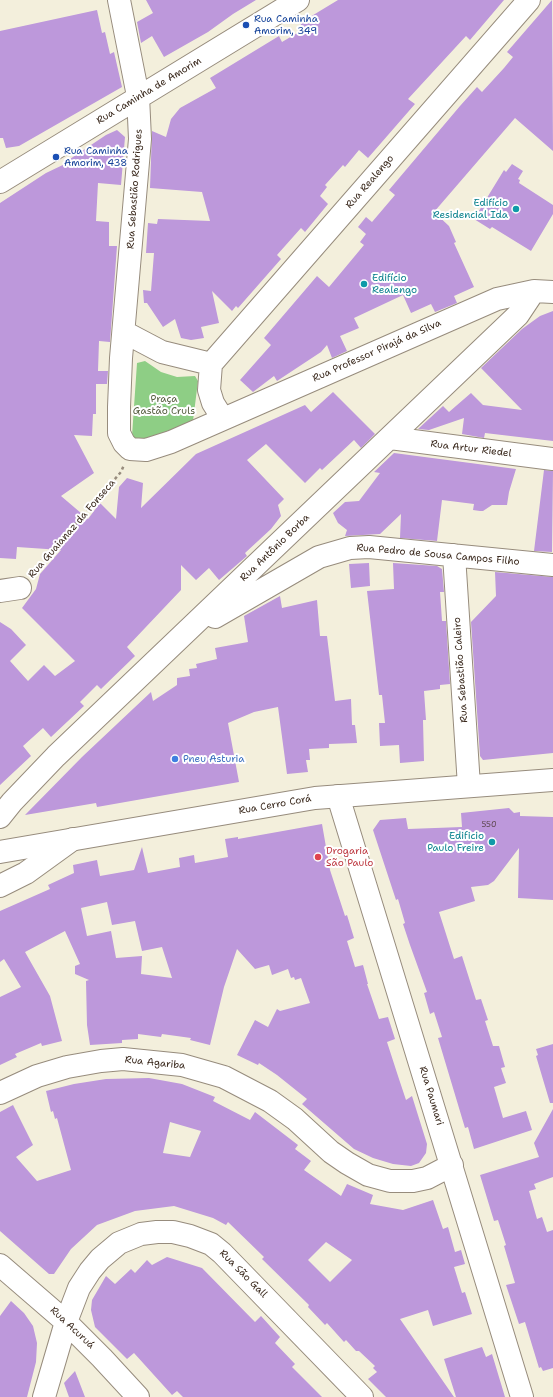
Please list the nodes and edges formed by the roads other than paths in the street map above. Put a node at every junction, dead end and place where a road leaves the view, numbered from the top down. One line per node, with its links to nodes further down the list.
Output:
1 (119, 0): 4 (street, Rua Sebastião Rodrigues)
2 (298, 0): 4 (street, Rua Caminha de Amorim)
3 (529, 0): 8 (street, Rua Realengo)
4 (138, 96): 5 (street, Rua Caminha de Amorim); 7 (street, Rua Sebastião Rodrigues)
5 (3, 178)
6 (543, 292): 9 (street, Rua Professor Pirajá da Silva); 10 (street, Rua Antônio Borba)
7 (124, 332): 8 (street); 9 (street)
8 (211, 364): 9 (street)
9 (223, 419)
10 (390, 438): 11 (street, Rua Artur Riedel); 14 (street, Rua Antônio Borba)
11 (553, 459)
12 (454, 555): 13 (street, Rua Pedro de Sousa Campos Filho); 14 (street, Rua Pedro de Sousa Campos Filho); 16 (street, Rua Sebastião Caleiro)
13 (553, 565)
14 (178, 640): 18 (street, Rua Antônio Borba)
15 (553, 780): 16 (street, Rua Cerro Corá)
16 (469, 786): 17 (street, Rua Cerro Corá)
17 (338, 796): 19 (street, Rua Cerro Corá); 23 (street, Rua Paumari)
18 (0, 817)
19 (74, 839): 20 (street, Rua Cerro Corá); 21 (street)
20 (0, 852)
21 (0, 886)
22 (0, 1093): 23 (street, Rua Agariba)
23 (455, 1174): 29 (street, Rua Paumari)
24 (0, 1265): 25 (street, Rua Acuruá)
25 (66, 1322): 26 (street, Rua São Gall); 27 (street, Rua Acuruá); 28 (street, Rua São Gall)
26 (44, 1397)
27 (138, 1397)
28 (362, 1397)
29 (522, 1397)

